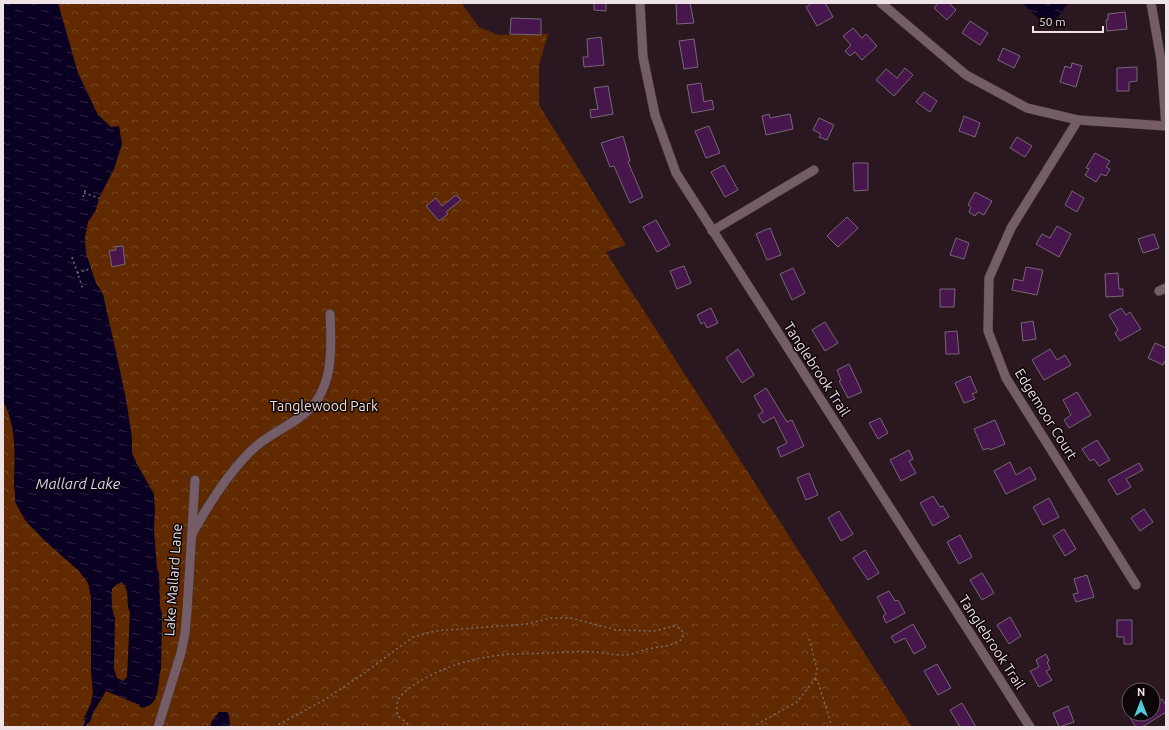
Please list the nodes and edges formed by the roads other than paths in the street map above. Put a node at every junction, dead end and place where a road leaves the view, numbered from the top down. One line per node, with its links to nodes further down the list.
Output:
1 (640, 3): 7 (street, Tanglebrook Trail)
2 (881, 3): 4 (street)
3 (1151, 3): 5 (street)
4 (1078, 120): 5 (street); 11 (street, Edgemoor Court)
5 (1166, 126)
6 (814, 170): 7 (street)
7 (712, 231): 13 (street, Tanglebrook Trail)
8 (330, 314): 10 (street)
9 (195, 480): 10 (street, Lake Mallard Lane)
10 (192, 534): 12 (street, Lake Mallard Lane)
11 (1136, 585)
12 (158, 727)
13 (1030, 727)

